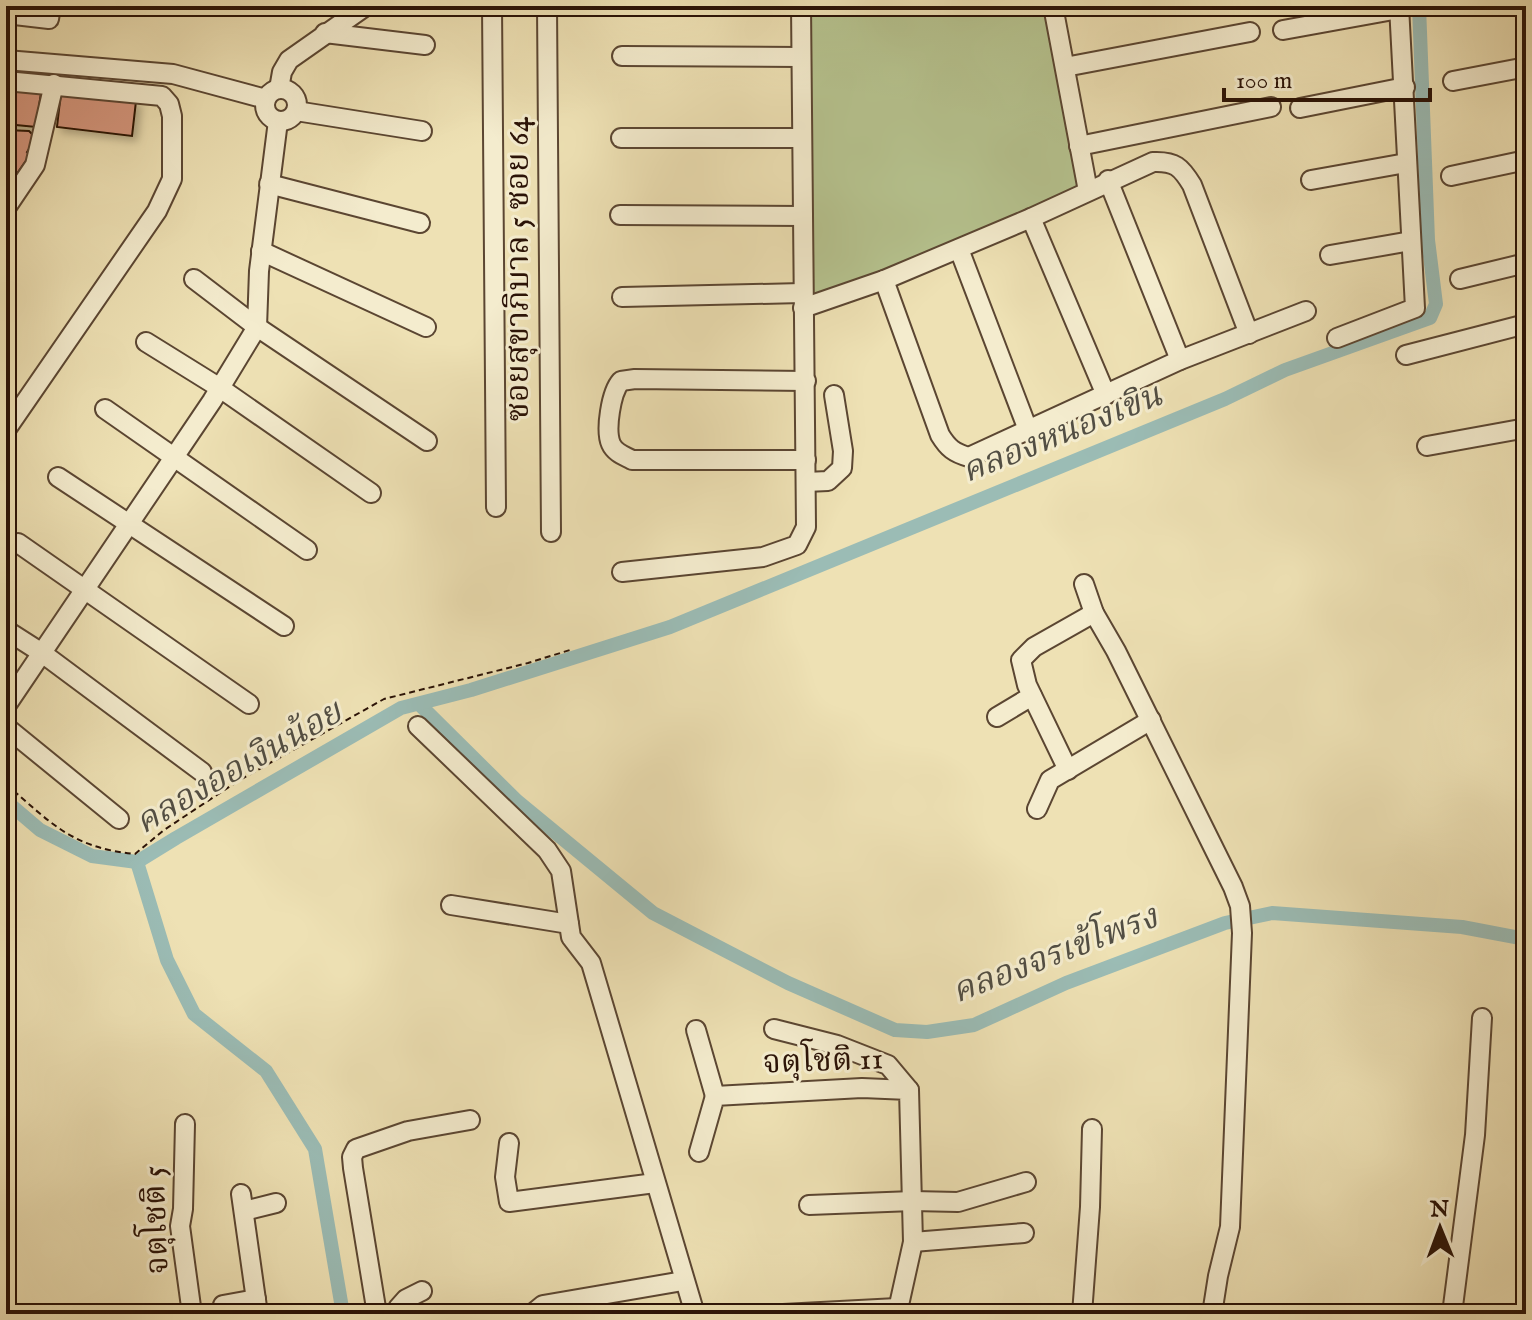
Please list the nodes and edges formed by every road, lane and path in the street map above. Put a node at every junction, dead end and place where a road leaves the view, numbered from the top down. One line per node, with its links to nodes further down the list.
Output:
1 (51, 6): 8 (street)
2 (366, 6): 11 (street)
3 (492, 6): 77 (street)
4 (547, 6): 79 (street, ซอยสุขาภิบาล 5 ซอย 64)
5 (801, 6): 14 (street)
6 (1053, 6): 16 (street)
7 (1399, 7): 9 (street); 21 (street)
8 (6, 14)
9 (1283, 30)
10 (1250, 32): 16 (street)
11 (325, 33): 12 (street); 22 (street)
12 (425, 45)
13 (622, 56): 14 (street)
14 (801, 57): 29 (street)
15 (6, 60): 22 (street)
16 (1065, 67): 30 (street)
17 (1526, 67): 19 (street)
18 (6, 81): 20 (street)
19 (1453, 81)
20 (54, 84): 38 (street); 68 (street)
21 (1405, 87): 24 (street); 32 (street)
22 (272, 94): 25 (street); 26 (street)
23 (1271, 107): 30 (street)
24 (1300, 108)
25 (296, 111): 26 (street); 27 (street)
26 (278, 121): 36 (street)
27 (422, 131)
28 (621, 138): 29 (street)
29 (802, 138): 40 (street)
30 (1079, 146): 37 (street)
31 (1526, 160): 33 (street)
32 (1406, 163): 35 (street); 43 (street)
33 (1451, 176)
34 (1108, 180): 37 (street); 57 (street); 61 (street)
35 (1311, 180)
36 (269, 184): 42 (street); 45 (street)
37 (1088, 191): 41 (street)
38 (6, 208)
39 (620, 215): 40 (street)
40 (803, 216): 52 (street)
41 (1031, 218): 44 (street); 65 (street)
42 (420, 223)
43 (1411, 241): 46 (street); 58 (street)
44 (959, 249): 50 (street); 69 (street)
45 (261, 251): 55 (street); 56 (street)
46 (1330, 255)
47 (1526, 263): 49 (street)
48 (194, 279): 55 (street)
49 (1460, 279)
50 (884, 280): 52 (street); 69 (street)
51 (622, 297): 52 (street)
52 (802, 300): 62 (street)
53 (1306, 311): 57 (street)
54 (1526, 324): 60 (street)
55 (257, 327): 63 (street); 70 (street)
56 (426, 327)
57 (1249, 334): 61 (street)
58 (1337, 338)
59 (146, 342): 63 (street)
60 (1406, 355)
61 (1180, 360): 65 (street)
62 (806, 381): 73 (street); 73 (street)
63 (220, 388): 72 (street); 76 (street)
64 (834, 395): 75 (street)
65 (1106, 395): 69 (street)
66 (105, 409): 72 (street)
67 (1526, 428): 71 (street)
68 (6, 430)
69 (1028, 430)
70 (427, 441)
71 (1427, 446)
72 (175, 456): 78 (street); 81 (street)
73 (806, 460): 75 (street)
74 (58, 477): 78 (street)
75 (806, 482): 82 (street)
76 (371, 493)
77 (496, 507)
78 (130, 524): 84 (street); 86 (street)
79 (551, 532)
80 (18, 543): 84 (street)
81 (307, 550)
82 (622, 572)
83 (1084, 584): 85 (street)
84 (86, 589): 89 (street); 91 (street)
85 (1094, 613): 90 (street); 94 (street)
86 (284, 626)
87 (6, 630): 89 (street)
88 (570, 650): 99 (path)
89 (42, 653): 92 (street); 98 (street)
90 (1032, 696): 93 (street); 97 (street)
91 (249, 704)
92 (6, 706)
93 (997, 717)
94 (1151, 720): 97 (street); 133 (street)
95 (418, 726): 103 (street)
96 (6, 727): 101 (street)
97 (1068, 770): 100 (street)
98 (202, 772)
99 (6, 784)
100 (1037, 809)
101 (119, 819)
102 (451, 905): 103 (street)
103 (569, 924): 115 (street)
104 (1482, 1018): 134 (street)
105 (774, 1029): 107 (street)
106 (696, 1030): 108 (street)
107 (909, 1090): 108 (street, จตุโชติ 11); 116 (street, จตุโชติ 11)
108 (715, 1096): 113 (street)
109 (470, 1120): 127 (street)
110 (185, 1124): 126 (street, จตุโชติ 5)
111 (1092, 1129): 132 (street)
112 (509, 1143): 115 (street)
113 (699, 1152)
114 (1026, 1182): 116 (street)
115 (655, 1183): 121 (street)
116 (913, 1201): 118 (street); 120 (street, จตุโชติ 11)
117 (276, 1203): 124 (street)
118 (809, 1205)
119 (1024, 1233): 120 (street)
120 (913, 1242): 125 (street, จตุโชติ 11)
121 (683, 1281): 129 (street); 130 (street)
122 (422, 1291): 128 (street)
123 (223, 1305): 124 (street)
124 (257, 1306)
125 (897, 1311): 131 (street)
126 (192, 1314)
127 (377, 1314)
128 (400, 1314)
129 (532, 1314)
130 (695, 1314)
131 (783, 1314)
132 (1082, 1314)
133 (1212, 1314)
134 (1452, 1314)

